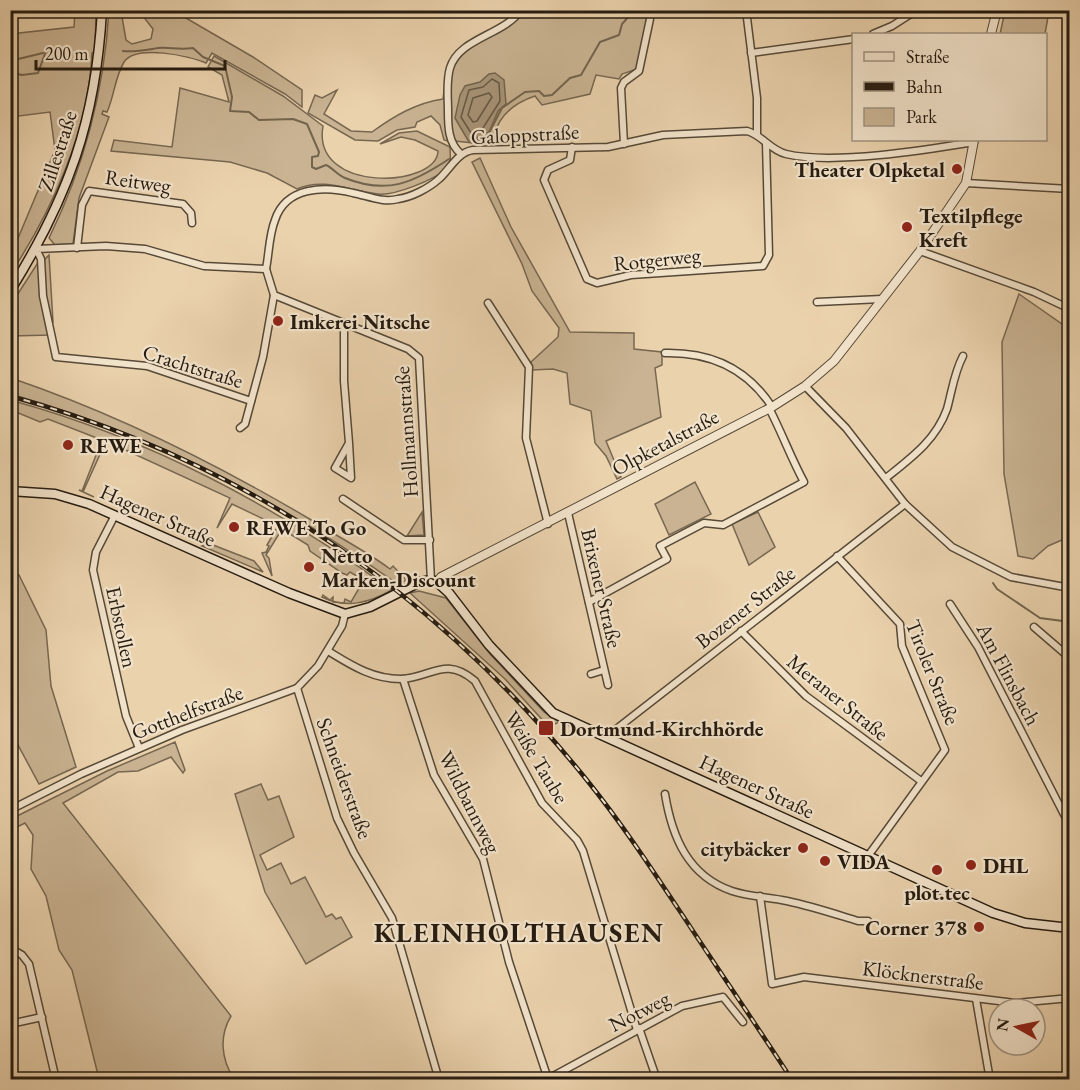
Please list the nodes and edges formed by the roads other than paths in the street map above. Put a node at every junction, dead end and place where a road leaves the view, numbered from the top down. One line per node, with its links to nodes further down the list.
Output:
1 (102, 10): 21 (main road, Zillestraße)
2 (521, 10): 16 (street)
3 (746, 10): 10 (street)
4 (917, 10): 7 (street)
5 (997, 10): 8 (street)
6 (650, 19): 14 (street)
7 (875, 33)
8 (991, 33)
9 (852, 39): 10 (street)
10 (751, 53): 11 (street)
11 (757, 134): 13 (street); 14 (street, Galoppstraße)
12 (974, 141): 13 (street); 17 (street, Olpketalstraße)
13 (766, 143): 15 (street, Rotgerweg)
14 (624, 144): 15 (street, Galoppstraße)
15 (572, 147): 16 (street, Galoppstraße)
16 (461, 154): 23 (street, Galoppstraße)
17 (966, 183): 18 (street); 22 (street, Olpketalstraße)
18 (1070, 189)
19 (192, 223): 20 (street, Reitweg)
20 (77, 248): 21 (street); 23 (street)
21 (36, 249): 24 (main road, Zillestraße); 34 (street, Crachtstraße)
22 (920, 251): 26 (street, Olpketalstraße); 29 (street)
23 (266, 270): 25 (street)
24 (10, 291)
25 (274, 295): 30 (street, Hollmannstraße); 34 (street, Crachtstraße)
26 (882, 299): 27 (street); 33 (street, Olpketalstraße)
27 (817, 302)
28 (488, 303): 44 (street)
29 (1070, 309)
30 (344, 324): 37 (street); 45 (street, Hollmannstraße)
31 (665, 353): 35 (street)
32 (963, 356): 38 (street)
33 (805, 386): 35 (street, Olpketalstraße); 38 (street)
34 (251, 401): 36 (street, Crachtstraße)
35 (770, 407): 42 (street, Olpketalstraße); 49 (street)
36 (240, 428)
37 (349, 443): 37 (street)
38 (886, 478): 41 (street)
39 (10, 491): 43 (main road, Hagener Straße)
40 (343, 499): 45 (street)
41 (905, 504): 46 (street, Bozener Straße); 48 (street)
42 (568, 513): 44 (street, Olpketalstraße); 49 (street, Brixener Straße)
43 (114, 514): 51 (main road, Hagener Straße); 62 (street, Erbstollen)
44 (548, 524): 47 (street, Olpketalstraße)
45 (429, 540): 47 (street, Hollmannstraße)
46 (837, 556): 53 (street, Bozener Straße); 63 (street, Tiroler Straße)
47 (434, 581): 51 (main road); 61 (main road, Hagener Straße)
48 (1070, 588)
49 (589, 602): 56 (street, Brixener Straße)
50 (950, 604): 66 (street, Am Flinsbach)
51 (345, 614): 54 (street, Gotthelfstraße)
52 (1034, 627): 55 (street)
53 (741, 632): 61 (street, Bozener Straße); 63 (street, Meraner Straße)
54 (328, 651): 58 (street, Weiße Taube); 60 (street, Gotthelfstraße)
55 (1070, 658)
56 (604, 670): 57 (street, Brixener Straße); 59 (street, Brixener Straße)
57 (591, 674)
58 (403, 679): 77 (street, Weiße Taube); 78 (street, Wildbannweg)
59 (608, 685)
60 (297, 688): 62 (street, Gotthelfstraße); 81 (street, Schneiderstraße)
61 (606, 737): 67 (main road, Hagener Straße)
62 (139, 748): 65 (street, Gotthelfstraße)
63 (921, 781): 67 (street)
64 (664, 795): 68 (street)
65 (10, 810)
66 (1070, 826)
67 (868, 856): 70 (main road, Hagener Straße)
68 (760, 897): 69 (street); 73 (street, Klöcknerstraße)
69 (868, 921)
70 (1070, 928)
71 (10, 948): 74 (street)
72 (1070, 998): 73 (street, Klöcknerstraße)
73 (976, 999): 79 (street)
74 (42, 1017): 76 (street); 80 (street)
75 (743, 1022): 77 (street, Notweg)
76 (10, 1024)
77 (638, 1029): 78 (street, Notweg); 82 (street, Weiße Taube)
78 (547, 1079)
79 (987, 1079)
80 (56, 1080)
81 (439, 1080)
82 (657, 1080)

